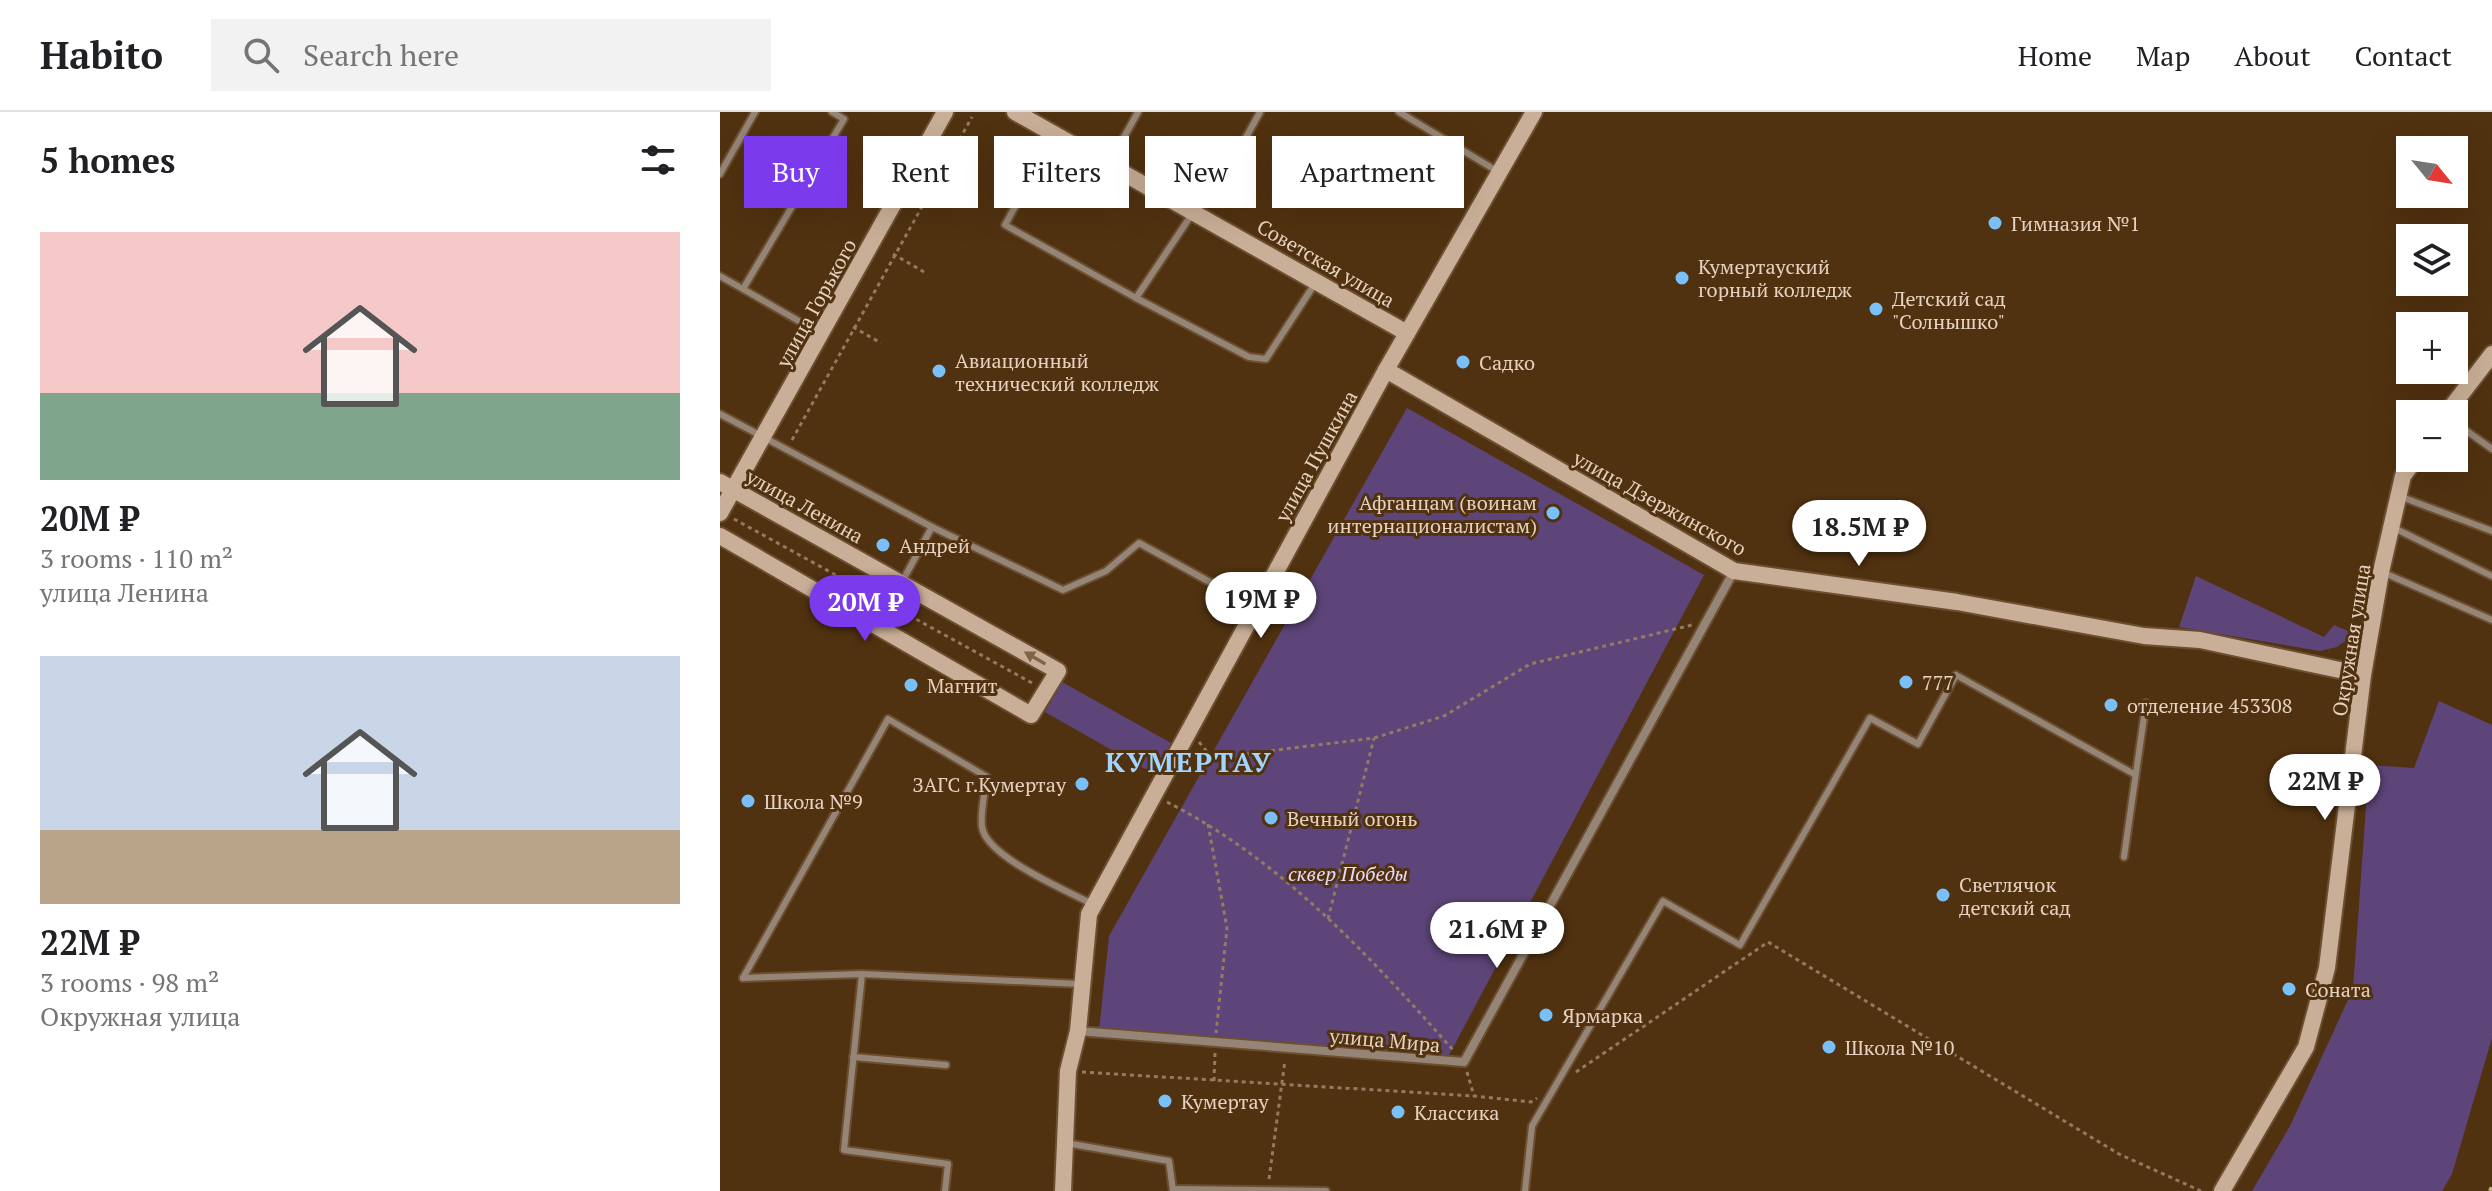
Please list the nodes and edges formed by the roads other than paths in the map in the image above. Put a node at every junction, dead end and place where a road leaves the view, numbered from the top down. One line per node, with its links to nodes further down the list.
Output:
1 (755, 112): 14 (lane)
2 (832, 112): 19 (lane)
3 (945, 112): 22 (street, улица Горького)
4 (1015, 112): 9 (street, Советская улица)
5 (1138, 112): 11 (lane)
6 (1260, 112): 12 (lane)
7 (1399, 112): 13 (lane)
8 (1534, 112): 13 (street, улица Пушкина)
9 (1056, 133): 10 (street, Советская улица); 20 (lane)
10 (1061, 136)
11 (1125, 136)
12 (1247, 136)
13 (1500, 173): 21 (street, улица Пушкина)
14 (720, 174)
15 (1129, 175): 16 (street, Советская улица)
16 (1193, 211): 18 (street, Советская улица); 20 (lane)
17 (720, 276): 19 (lane)
18 (1318, 280): 20 (lane); 21 (street, Советская улица)
19 (743, 289): 22 (lane)
20 (1136, 298)
21 (1407, 333): 24 (street, улица Пушкина)
22 (821, 334): 28 (street, улица Горького)
23 (2492, 354): 25 (street)
24 (1386, 370): 38 (street, улица Дзержинского); 42 (street, улица Пушкина)
25 (2457, 400)
26 (720, 414): 28 (lane)
27 (2468, 432): 29 (lane)
28 (763, 438): 31 (street, улица Горького); 34 (lane)
29 (2492, 449)
30 (2406, 472): 32 (street, Окружная улица)
31 (726, 486): 33 (street, улица Горького); 41 (street, улица Ленина)
32 (2399, 496): 35 (street, Окружная улица); 36 (lane)
33 (720, 512)
34 (932, 527): 41 (lane); 42 (lane)
35 (2392, 527): 39 (street, Окружная улица); 40 (lane)
36 (2492, 531)
37 (720, 536): 41 (street, улица Ленина, one-way to 41)
38 (1734, 571): 44 (street, улица Дзержинского); 51 (street, улица Мира)
39 (2381, 572): 43 (lane); 44 (street, Окружная улица)
40 (2492, 576)
41 (902, 582)
42 (1256, 608): 48 (street, улица Пушкина)
43 (2492, 620)
44 (2363, 675): 61 (street, Окружная улица)
45 (2146, 703): 46 (lane)
46 (2134, 774): 47 (lane); 60 (lane)
47 (2124, 857)
48 (1094, 905): 49 (lane); 50 (street, улица Пушкина)
49 (862, 974): 50 (lane); 52 (lane)
50 (1082, 984): 51 (street, улица Пушкина)
51 (1078, 1031): 54 (street, улица Пушкина)
52 (853, 1057): 53 (lane); 57 (lane)
53 (946, 1065)
54 (1066, 1143): 55 (lane); 58 (street, улица Пушкина)
55 (1173, 1190): 56 (lane)
56 (1268, 1190): 59 (lane)
57 (945, 1191)
58 (1063, 1191)
59 (1326, 1191)
60 (1525, 1191)
61 (2222, 1191)

